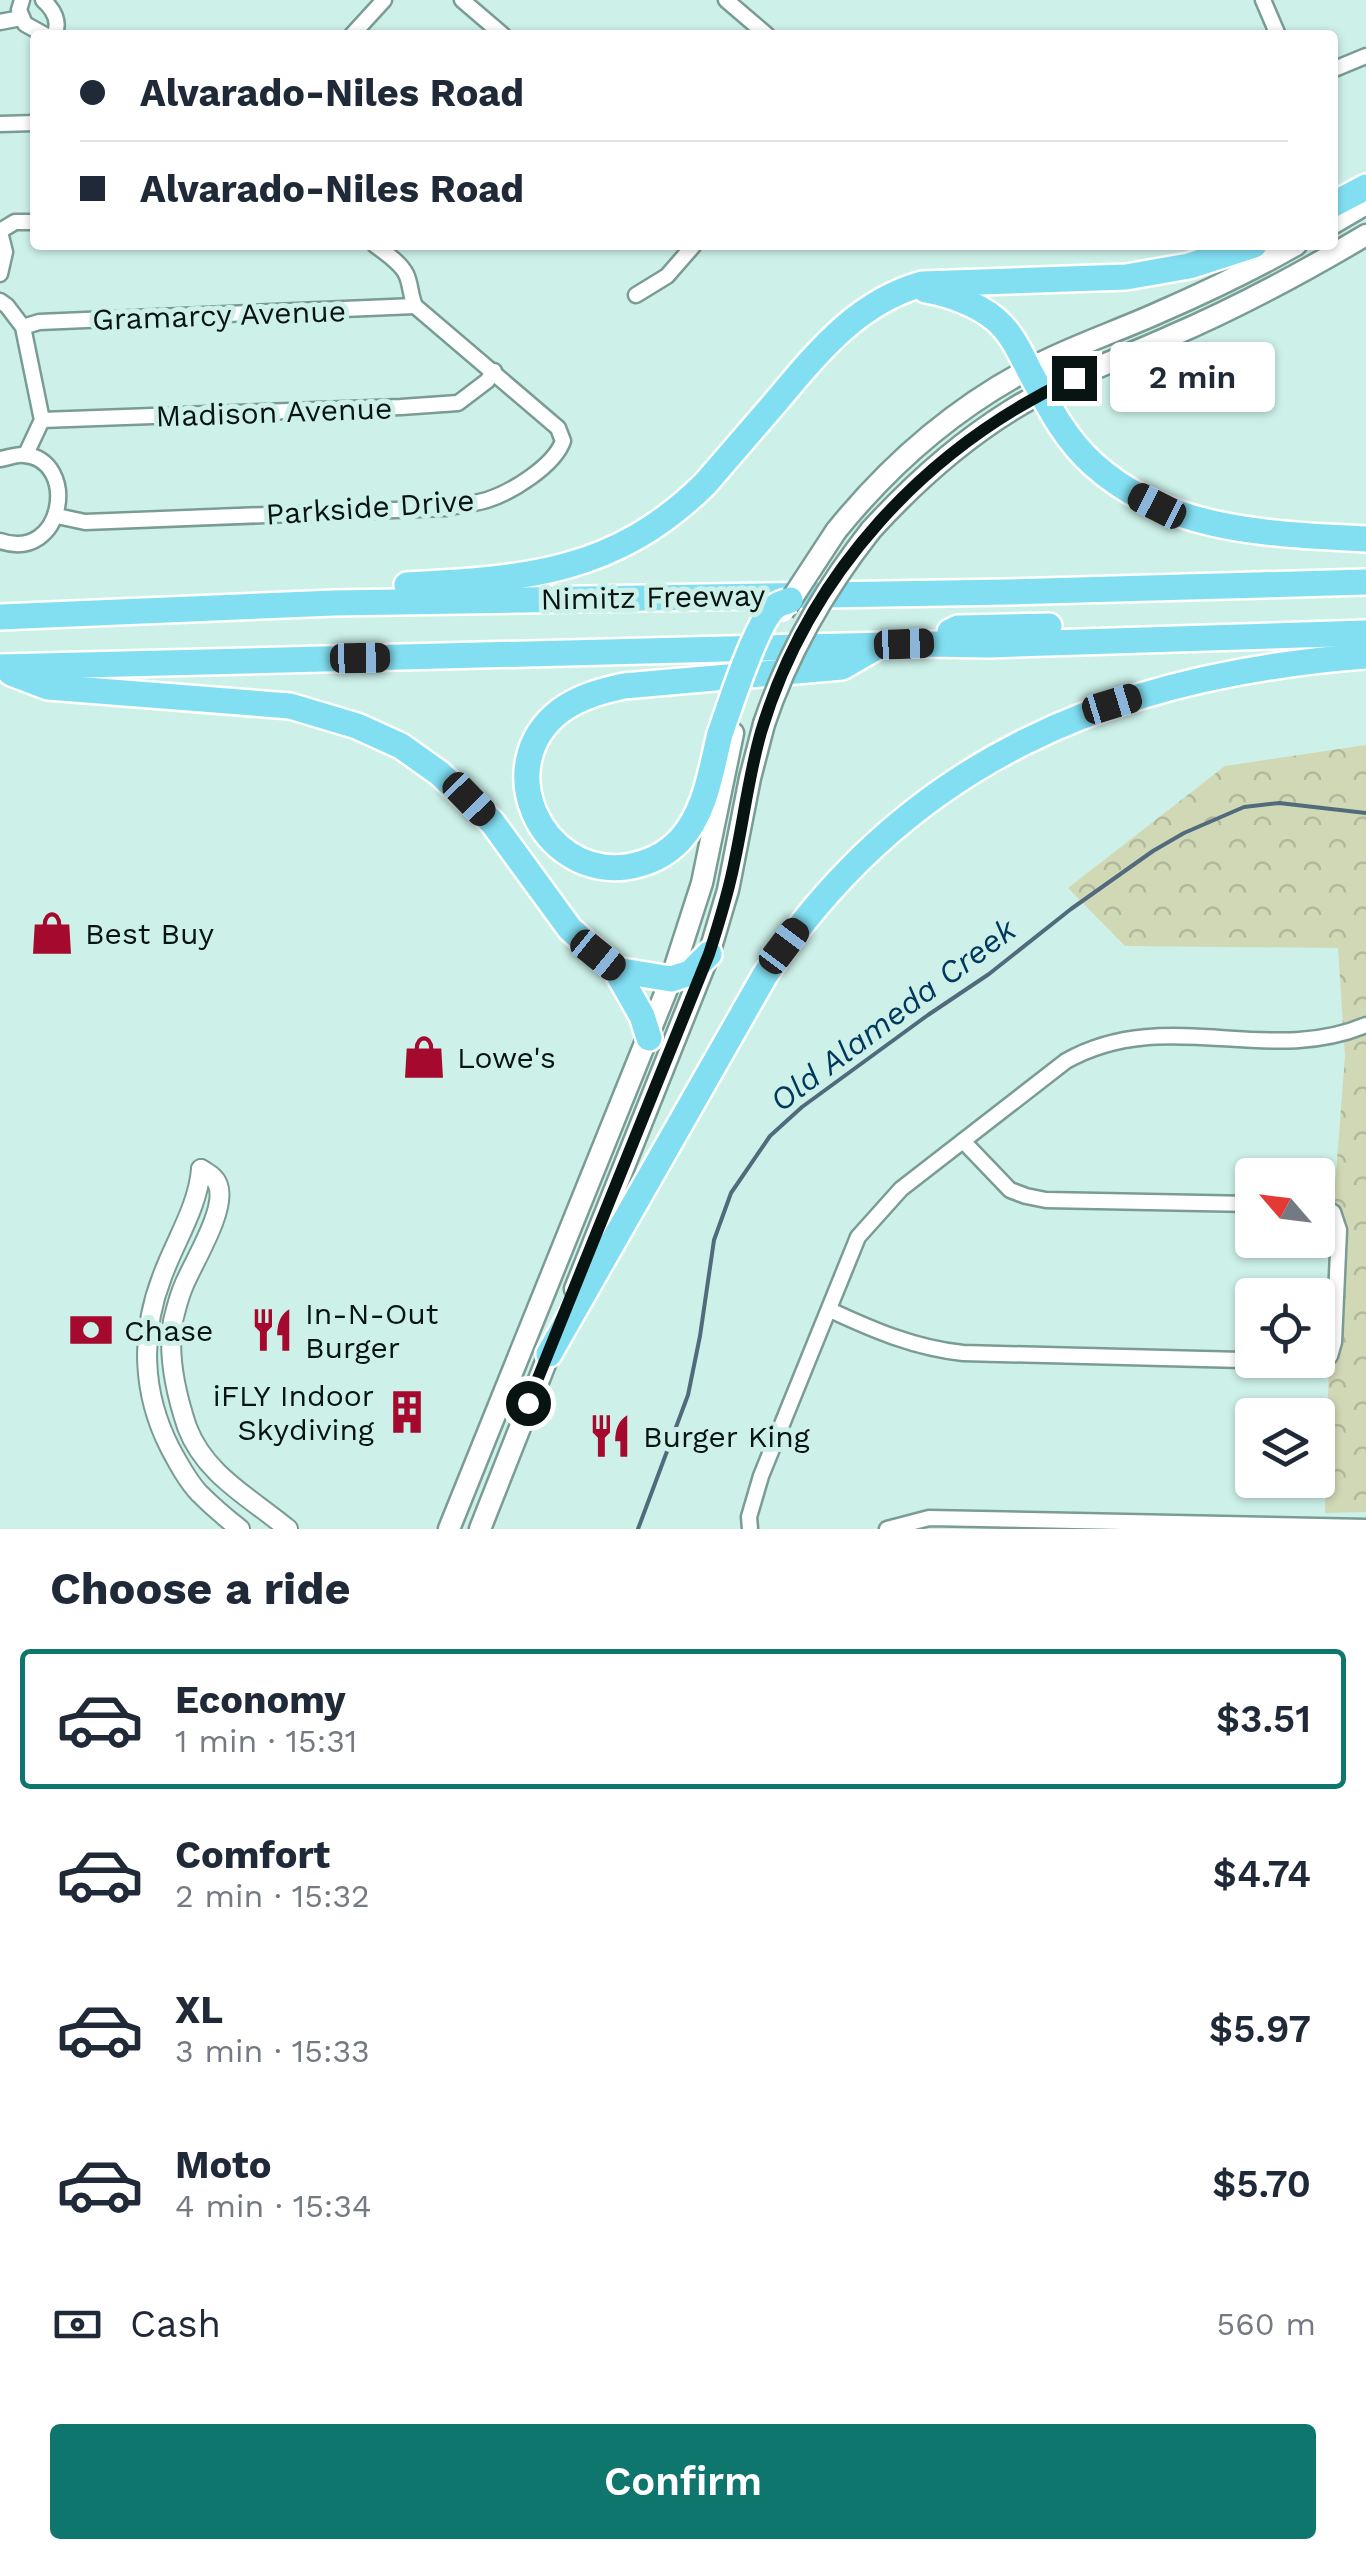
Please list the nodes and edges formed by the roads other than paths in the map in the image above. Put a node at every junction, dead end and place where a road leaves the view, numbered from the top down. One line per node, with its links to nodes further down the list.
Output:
1 (22, 0): 7 (street)
2 (42, 0): 10 (street)
3 (384, 0): 11 (street)
4 (462, 0): 12 (street)
5 (726, 0): 13 (street)
6 (1263, 0): 14 (street)
7 (21, 18): 8 (street); 9 (street)
8 (0, 22)
9 (43, 30)
10 (56, 30)
11 (357, 30)
12 (498, 30)
13 (760, 30)
14 (1276, 30)
15 (1366, 56): 16 (street)
16 (1338, 68)
17 (30, 122): 18 (street)
18 (0, 124)
19 (1366, 187): 20 (highway)
20 (1338, 202)
21 (1366, 204): 22 (main road)
22 (1338, 220)
23 (30, 222): 24 (street)
24 (0, 232): 30 (street)
25 (1366, 235): 38 (main road)
26 (381, 250): 34 (street, Parkside Drive)
27 (690, 250): 32 (street)
28 (1239, 250): 31 (highway)
29 (1286, 250): 36 (main road)
30 (0, 274)
31 (901, 290): 36 (highway); 47 (highway)
32 (636, 295)
33 (0, 301): 35 (street)
34 (416, 306): 35 (street, Gramarcy Avenue); 37 (street, Parkside Drive)
35 (23, 327): 39 (street)
36 (1029, 369): 38 (highway); 46 (main road, bridge)
37 (494, 372): 39 (street, Madison Avenue); 42 (street, Parkside Drive)
38 (1042, 393): 43 (highway); 56 (main road, bridge)
39 (42, 420): 40 (street)
40 (26, 454): 41 (street); 42 (street)
41 (0, 459)
42 (56, 516): 44 (street)
43 (1366, 540)
44 (0, 541)
45 (1366, 582): 47 (highway, Nimitz Freeway)
46 (790, 600): 55 (highway, bridge)
47 (334, 602): 48 (highway, Nimitz Freeway)
48 (0, 617)
49 (1366, 617): 51 (highway)
50 (1366, 633): 51 (highway, Nimitz Freeway)
51 (928, 644): 52 (highway, Nimitz Freeway)
52 (879, 645): 54 (highway, Nimitz Freeway); 55 (highway)
53 (1366, 656): 65 (highway)
54 (0, 668): 57 (highway)
55 (726, 734): 58 (main road)
56 (709, 954): 58 (highway); 65 (main road)
57 (616, 970): 58 (highway); 60 (highway)
58 (671, 979): 60 (main road)
59 (1366, 1025): 61 (street)
60 (649, 1038): 72 (main road)
61 (964, 1141): 62 (street); 64 (street)
62 (1235, 1204)
63 (1335, 1218): 64 (street)
64 (830, 1310): 74 (street)
65 (549, 1354): 73 (main road)
66 (1010, 1525): 67 (street); 75 (street)
67 (1168, 1525): 69 (street)
68 (1366, 1527): 69 (street)
69 (1325, 1528)
70 (240, 1529): 71 (street)
71 (288, 1529)
72 (449, 1529)
73 (480, 1529)
74 (750, 1529)
75 (887, 1529)

